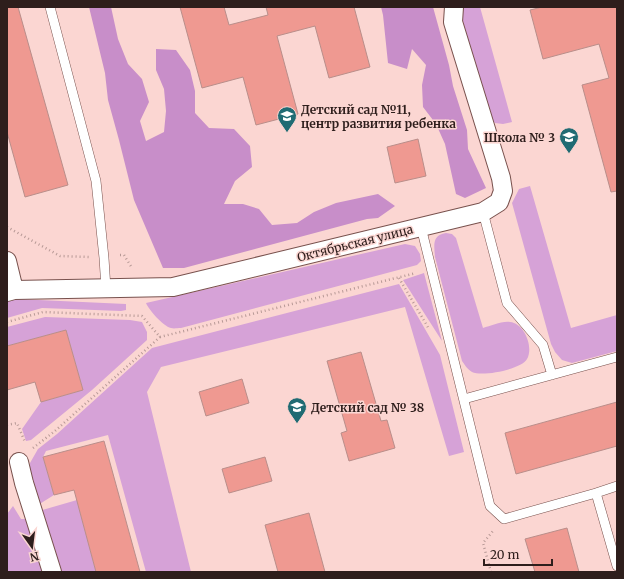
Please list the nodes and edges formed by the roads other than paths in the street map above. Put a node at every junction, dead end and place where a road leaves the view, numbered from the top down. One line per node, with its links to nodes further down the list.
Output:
1 (50, 7): 6 (lane)
2 (454, 7): 3 (street, Октябрьская улица)
3 (483, 212): 4 (street, Октябрьская улица); 9 (lane)
4 (422, 227): 6 (street, Октябрьская улица); 10 (lane)
5 (7, 261): 7 (street)
6 (106, 289): 7 (street, Октябрьская улица)
7 (11, 291)
8 (617, 358): 9 (lane)
9 (552, 375): 10 (lane)
10 (464, 399): 13 (lane)
11 (24, 456): 15 (street)
12 (617, 486): 13 (lane)
13 (596, 493): 14 (lane)
14 (617, 566)
15 (52, 572)

